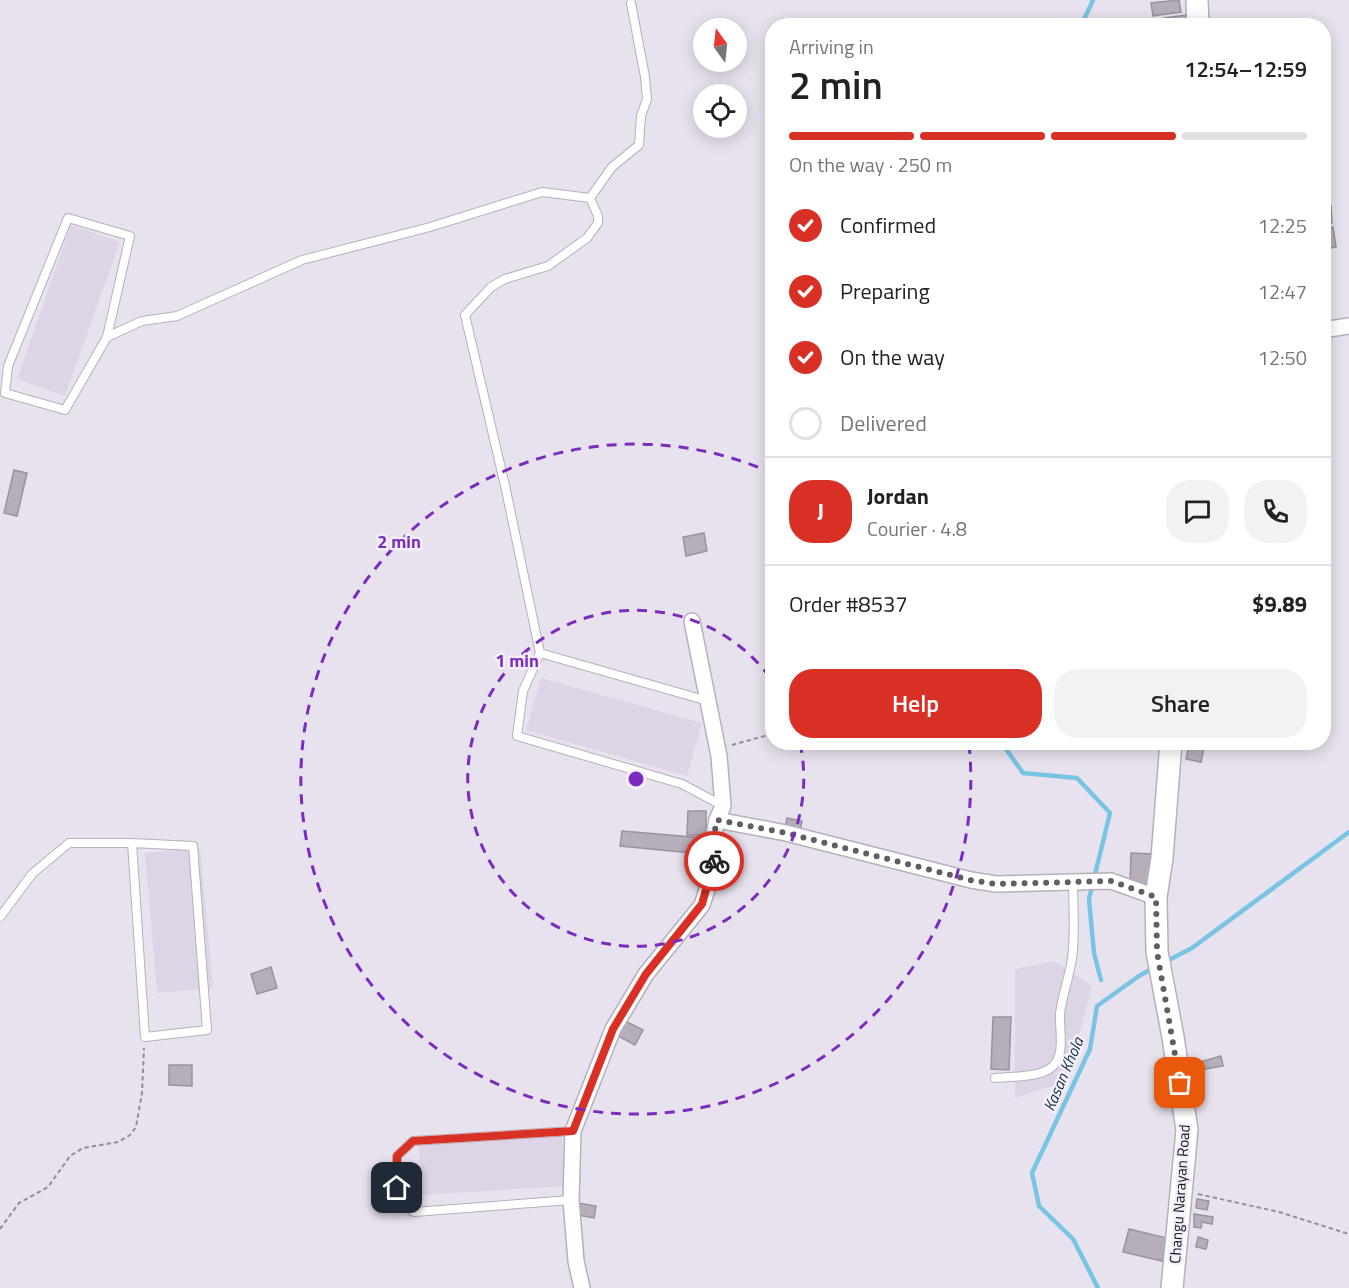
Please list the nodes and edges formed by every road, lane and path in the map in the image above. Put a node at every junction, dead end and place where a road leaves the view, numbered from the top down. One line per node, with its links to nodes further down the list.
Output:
1 (1197, 0): 3 (main road)
2 (631, 3): 4 (lane)
3 (1198, 18)
4 (590, 198): 7 (lane); 10 (lane)
5 (1349, 326): 6 (street)
6 (1331, 329)
7 (107, 337): 8 (lane); 8 (lane)
8 (2, 392)
9 (692, 621): 11 (street)
10 (540, 653): 11 (lane); 15 (lane)
11 (708, 701): 13 (street)
12 (765, 736): 13 (path)
13 (718, 749): 15 (street)
14 (1171, 750): 18 (main road, Changu Narayan Road)
15 (720, 813): 17 (street); 22 (street)
16 (132, 843): 19 (lane); 20 (lane); 20 (lane)
17 (1073, 882): 18 (street); 21 (lane)
18 (1156, 897): 23 (main road, Changu Narayan Road)
19 (0, 917)
20 (145, 1037): 25 (path)
21 (995, 1078)
22 (573, 1131): 24 (street); 24 (lane)
23 (1181, 1191): 26 (path); 28 (main road, Changu Narayan Road)
24 (571, 1200): 27 (street)
25 (0, 1229)
26 (1349, 1234)
27 (582, 1288)
28 (1172, 1288)

